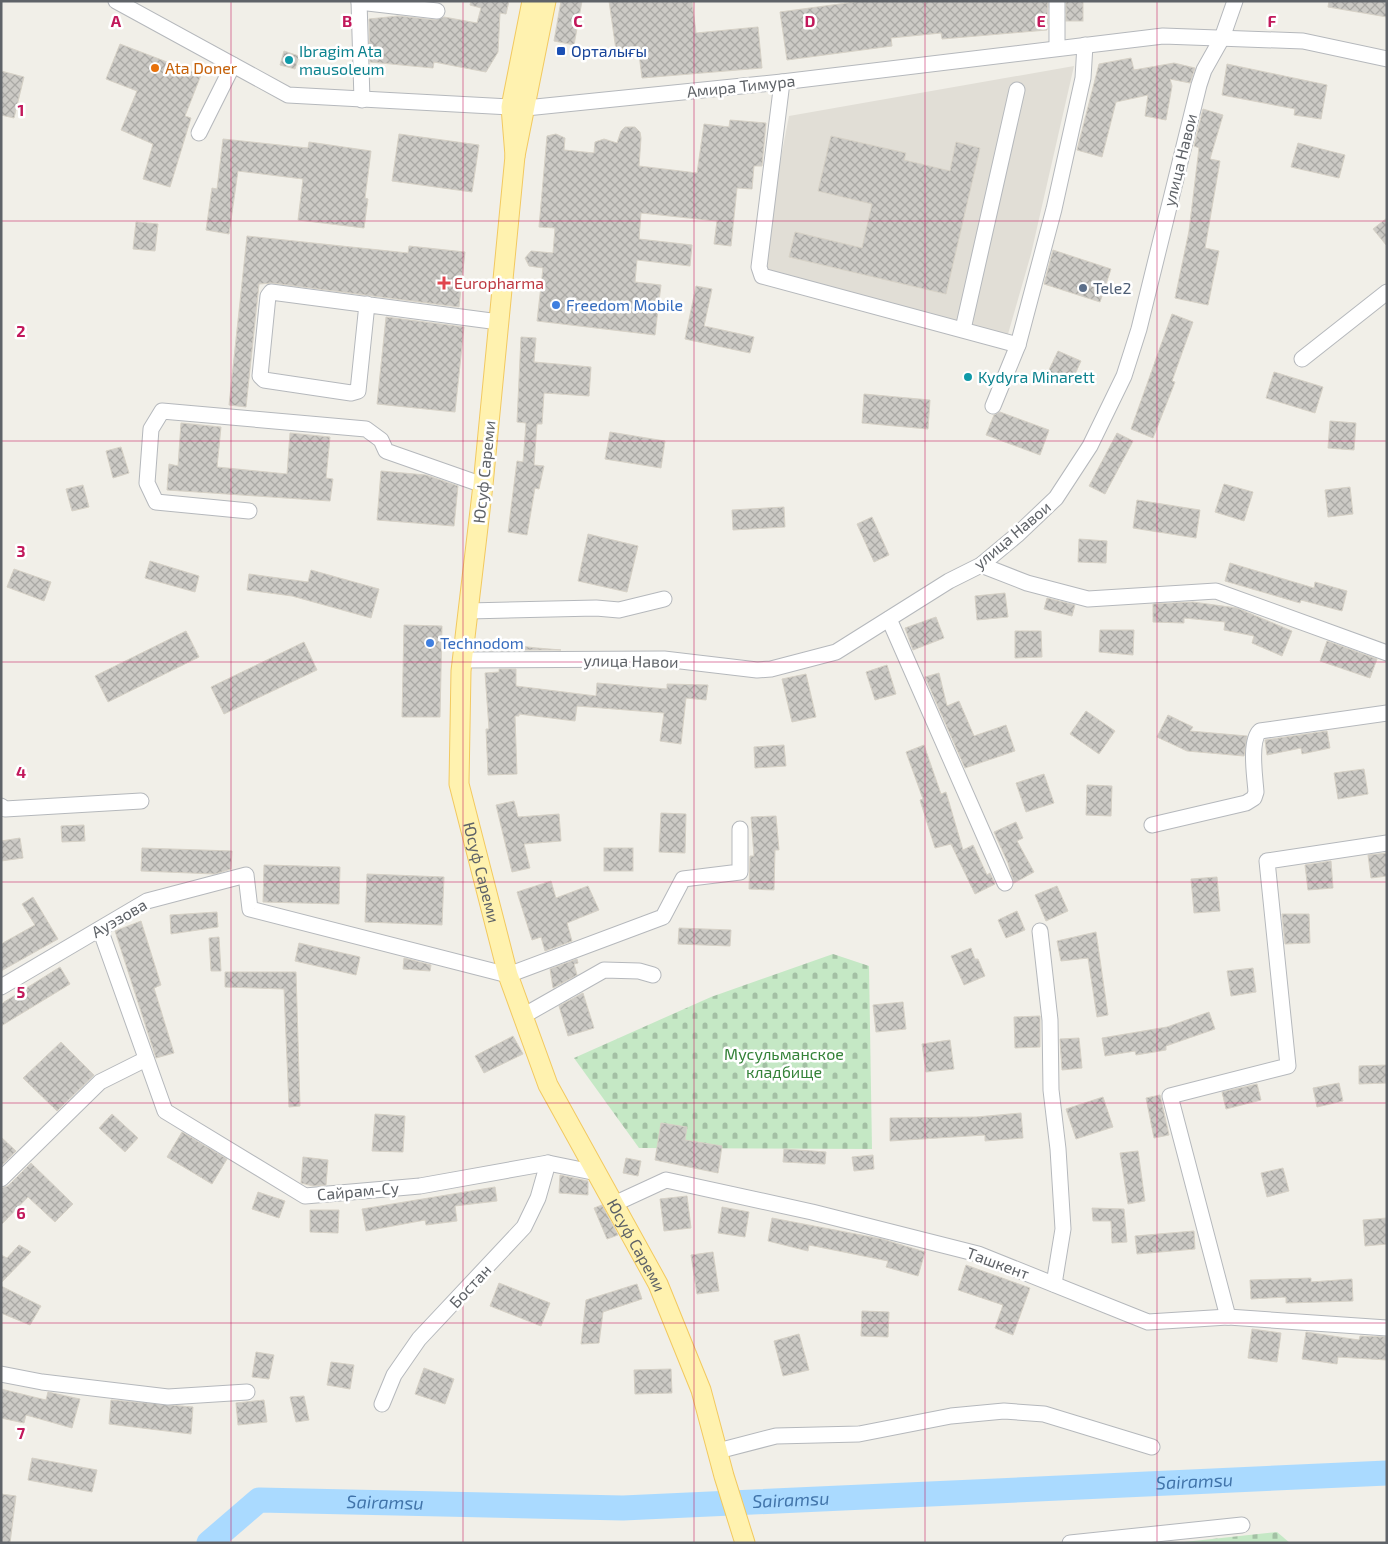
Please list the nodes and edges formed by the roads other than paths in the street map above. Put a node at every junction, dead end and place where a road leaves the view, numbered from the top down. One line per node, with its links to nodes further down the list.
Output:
1 (116, 1): 12 (street, Амира Тимура)
2 (358, 1): 7 (street); 15 (street)
3 (532, 1): 16 (main road, Юсуф Сареми)
4 (546, 1): 16 (main road, Юсуф Сареми)
5 (1057, 1): 10 (street)
6 (1235, 1): 8 (street, улица Навои)
7 (437, 10)
8 (1222, 38): 9 (street, Амира Тимура); 11 (street, Амира Тимура); 27 (street, улица Навои)
9 (1085, 45): 10 (street, Амира Тимура); 22 (street)
10 (1057, 48): 13 (street, Амира Тимура)
11 (1387, 59)
12 (233, 65): 15 (street, Амира Тимура); 17 (street)
13 (782, 82): 16 (street, Амира Тимура); 21 (street)
14 (1017, 90): 21 (street)
15 (362, 100): 16 (street, Амира Тимура)
16 (518, 108): 20 (main road, Юсуф Сареми)
17 (199, 133)
18 (1387, 292): 23 (street)
19 (367, 304): 19 (street); 20 (street)
20 (499, 322): 25 (main road, Юсуф Сареми)
21 (963, 329): 22 (street)
22 (1018, 345): 24 (street)
23 (1302, 359)
24 (992, 406)
25 (483, 485): 26 (street); 29 (main road, Юсуф Сареми)
26 (248, 511)
27 (981, 565): 30 (street, улица Навои); 31 (street)
28 (664, 598): 29 (street)
29 (468, 611): 32 (main road, Юсуф Сареми)
30 (889, 619): 32 (street, улица Навои); 39 (street)
31 (1387, 653)
32 (462, 660): 42 (main road, Юсуф Сареми)
33 (1387, 713): 36 (street)
34 (141, 801): 35 (street)
35 (1, 806)
36 (1152, 825)
37 (740, 829): 42 (street)
38 (1387, 843): 52 (street)
39 (1005, 883)
40 (100, 929): 42 (street, Ауэзова); 44 (street, Ауэзова); 46 (street, Сайрам-Су)
41 (1040, 931): 51 (street)
42 (508, 975): 45 (main road, Юсуф Сареми)
43 (653, 975): 45 (street)
44 (1, 987)
45 (524, 1016): 48 (main road, Юсуф Сареми)
46 (146, 1059): 47 (street, Сайрам-Су); 49 (street)
47 (548, 1163): 48 (street, Сайрам-Су); 56 (street, Бостан)
48 (597, 1173): 50 (main road, Юсуф Сареми)
49 (1, 1179)
50 (614, 1204): 51 (street, Ташкент); 58 (main road, Юсуф Сареми)
51 (1054, 1284): 52 (street, Ташкент)
52 (1228, 1317): 53 (street, Ташкент)
53 (1387, 1328)
54 (1, 1374): 55 (street)
55 (247, 1392)
56 (382, 1404)
57 (1152, 1447): 58 (street)
58 (718, 1451): 60 (main road, Юсуф Сареми)
59 (1242, 1525): 61 (street)
60 (745, 1543)
61 (1070, 1543)

